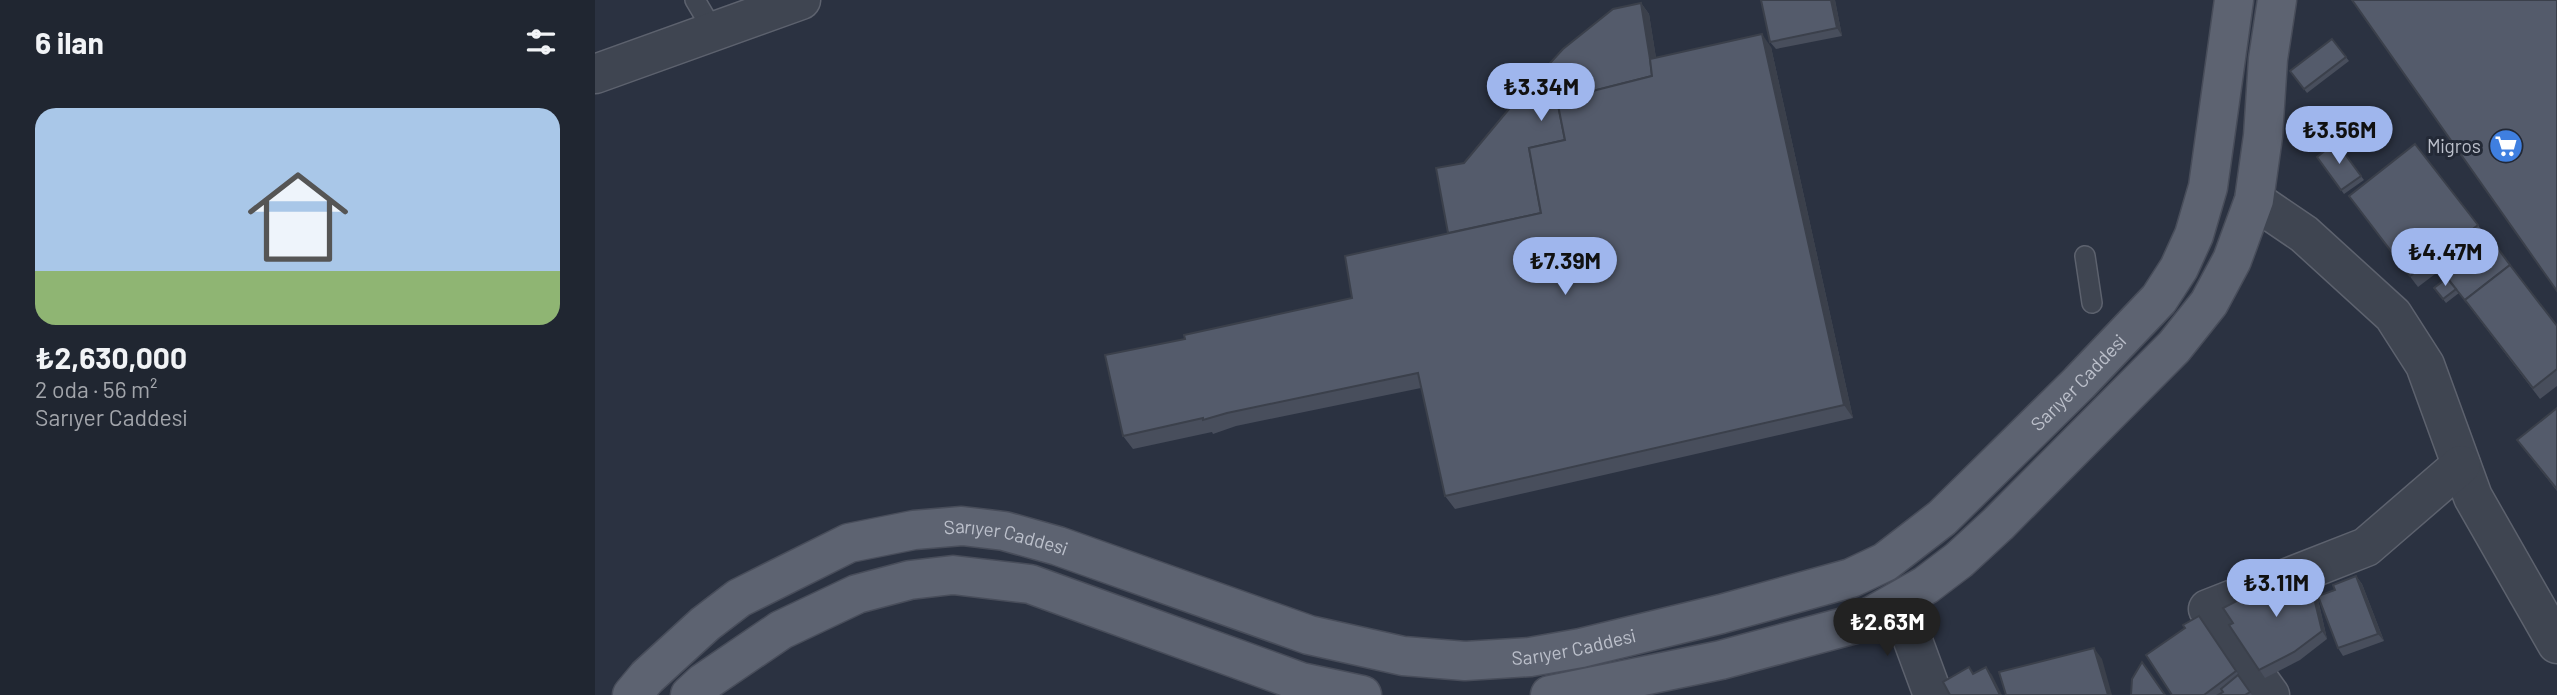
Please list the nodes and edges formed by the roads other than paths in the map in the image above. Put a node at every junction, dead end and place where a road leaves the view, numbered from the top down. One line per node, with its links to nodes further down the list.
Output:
1 (801, 0): 4 (street)
2 (2234, 0): 6 (main road, Sarıyer Caddesi)
3 (2277, 0): 7 (main road)
4 (705, 16): 5 (street)
5 (595, 74)
6 (2208, 187): 7 (main road); 11 (main road, Sarıyer Caddesi)
7 (2254, 200): 10 (street); 12 (main road)
8 (2085, 256): 9 (lane)
9 (2092, 303)
10 (2461, 465): 13 (street); 19 (street)
11 (1885, 562): 12 (main road); 14 (main road, Sarıyer Caddesi)
12 (1901, 601): 17 (main road); 18 (street)
13 (2557, 644)
14 (632, 695)
15 (690, 695): 16 (main road, Sarıyer Caddesi)
16 (1362, 695)
17 (1550, 695)
18 (1933, 695)
19 (2270, 695)

